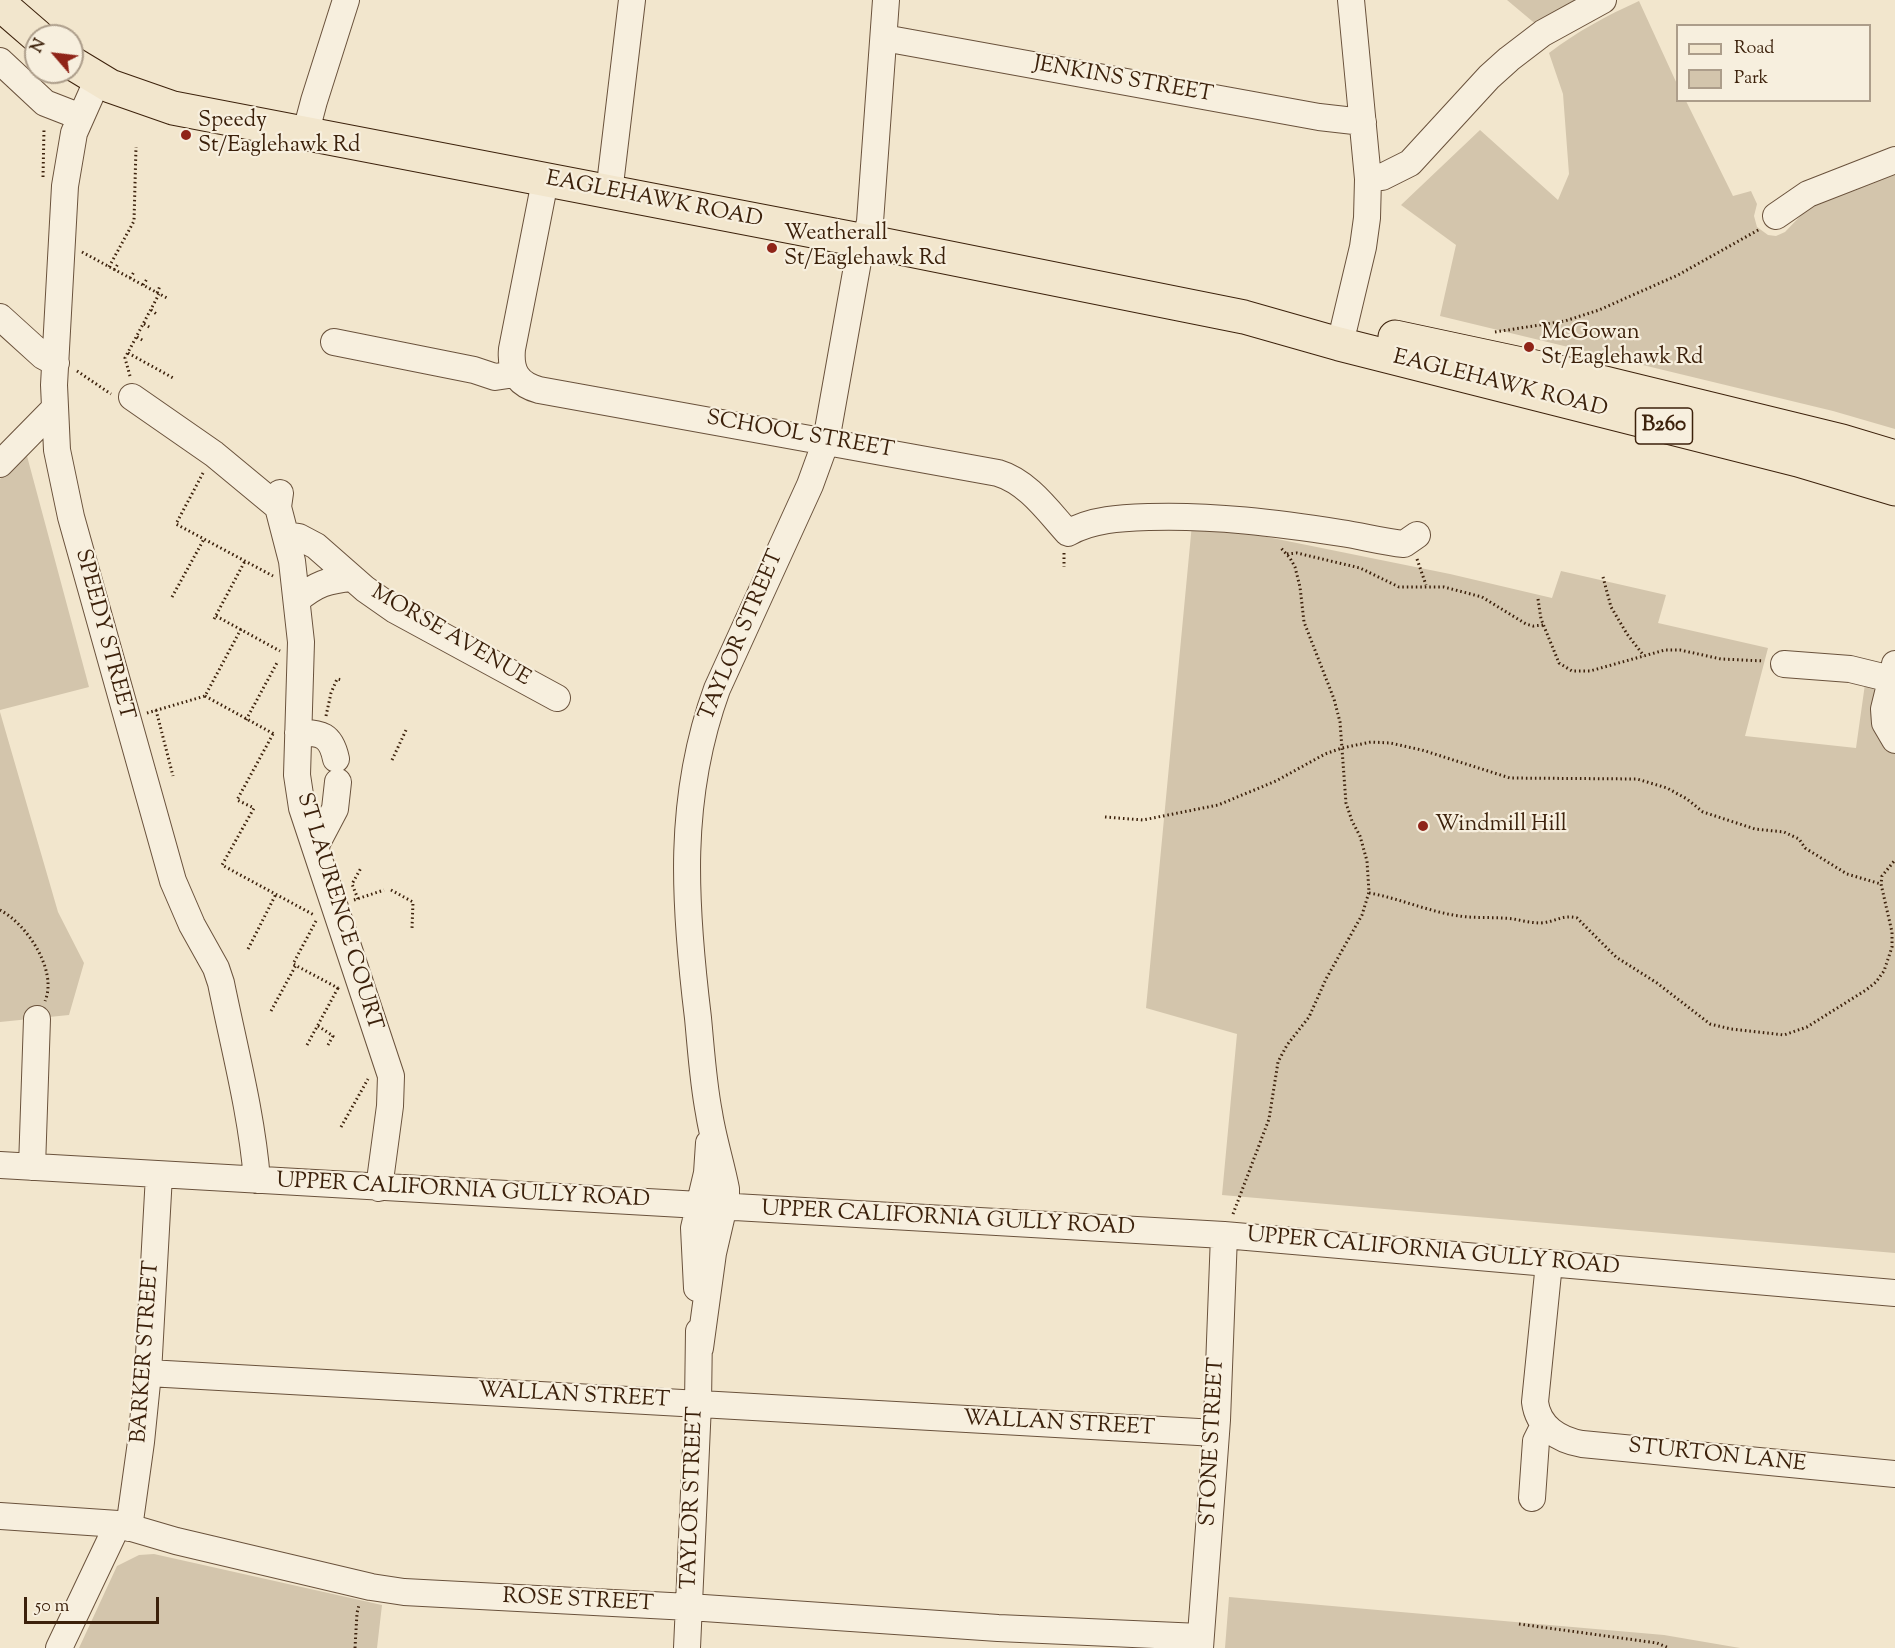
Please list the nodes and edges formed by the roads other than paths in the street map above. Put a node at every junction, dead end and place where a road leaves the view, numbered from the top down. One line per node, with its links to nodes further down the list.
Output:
1 (346, 0): 13 (street)
2 (632, 0): 17 (street)
3 (886, 0): 8 (street, TAYLOR STREET)
4 (1351, 0): 12 (street)
5 (1603, 0): 15 (street)
6 (0, 4): 7 (main road)
7 (24, 25)
8 (884, 38): 12 (street, JENKINS STREET); 19 (street, TAYLOR STREET)
9 (0, 62): 11 (street)
10 (85, 71): 11 (street, SPEEDY STREET); 13 (main road, EAGLEHAWK ROAD / B260)
11 (81, 117): 23 (street, SPEEDY STREET)
12 (1363, 122): 15 (street)
13 (305, 135): 16 (main road, EAGLEHAWK ROAD / B260)
14 (1895, 160): 18 (street)
15 (1368, 179): 21 (street)
16 (545, 181): 17 (main road, EAGLEHAWK ROAD / B260); 24 (street)
17 (609, 193): 19 (main road, EAGLEHAWK ROAD / B260)
18 (1776, 216)
19 (865, 241): 21 (main road, EAGLEHAWK ROAD / B260); 27 (street, TAYLOR STREET)
20 (0, 316): 23 (street)
21 (1341, 336): 28 (main road, EAGLEHAWK ROAD / B260); 30 (main road, EAGLEHAWK ROAD / B260)
22 (334, 342): 24 (street)
23 (66, 367): 26 (street, SPEEDY STREET)
24 (514, 374): 27 (street, SCHOOL STREET)
25 (126, 391): 31 (street, ST LAURENCE COURT)
26 (54, 409): 29 (street); 46 (street, SPEEDY STREET)
27 (826, 441): 32 (street, SCHOOL STREET); 42 (street, TAYLOR STREET)
28 (1895, 457)
29 (0, 464)
30 (1895, 489)
31 (286, 535): 33 (street, MORSE AVENUE); 34 (street, ST LAURENCE COURT)
32 (1410, 539)
33 (352, 578): 34 (street); 37 (street, MORSE AVENUE)
34 (296, 594): 39 (street, ST LAURENCE COURT)
35 (1784, 664): 36 (street)
36 (1893, 671): 38 (street)
37 (557, 698)
38 (1890, 731)
39 (306, 738): 40 (street, ST LAURENCE COURT); 40 (street)
40 (315, 847): 47 (street, ST LAURENCE COURT)
41 (37, 1019): 44 (street)
42 (709, 1113): 48 (street, TAYLOR STREET); 49 (street, TAYLOR STREET)
43 (0, 1165): 44 (street, UPPER CALIFORNIA GULLY ROAD)
44 (32, 1167): 45 (street, UPPER CALIFORNIA GULLY ROAD)
45 (159, 1174): 46 (street, UPPER CALIFORNIA GULLY ROAD); 54 (street, BARKER STREET)
46 (257, 1180): 47 (street, UPPER CALIFORNIA GULLY ROAD)
47 (379, 1188): 48 (street, UPPER CALIFORNIA GULLY ROAD)
48 (699, 1206): 49 (street, UPPER CALIFORNIA GULLY ROAD); 53 (street, TAYLOR STREET)
49 (724, 1207): 50 (street, UPPER CALIFORNIA GULLY ROAD); 53 (street, TAYLOR STREET)
50 (1224, 1235): 51 (street, UPPER CALIFORNIA GULLY ROAD); 57 (street, STONE STREET)
51 (1549, 1263): 52 (street, UPPER CALIFORNIA GULLY ROAD); 56 (street)
52 (1895, 1293)
53 (700, 1348): 55 (street, TAYLOR STREET)
54 (148, 1373): 55 (street, WALLAN STREET); 61 (street, BARKER STREET)
55 (698, 1404): 57 (street, WALLAN STREET); 62 (street, TAYLOR STREET)
56 (1545, 1425): 58 (street, STURTON LANE); 59 (street)
57 (1216, 1434): 64 (street, STONE STREET)
58 (1895, 1474)
59 (1532, 1498)
60 (0, 1516): 61 (street, ROSE STREET)
61 (124, 1526): 62 (street, ROSE STREET); 65 (street, BARKER STREET)
62 (689, 1607): 63 (street, ROSE STREET); 66 (street, TAYLOR STREET)
63 (998, 1638): 64 (street, ROSE STREET)
64 (1200, 1642)
65 (59, 1648)
66 (687, 1648)

